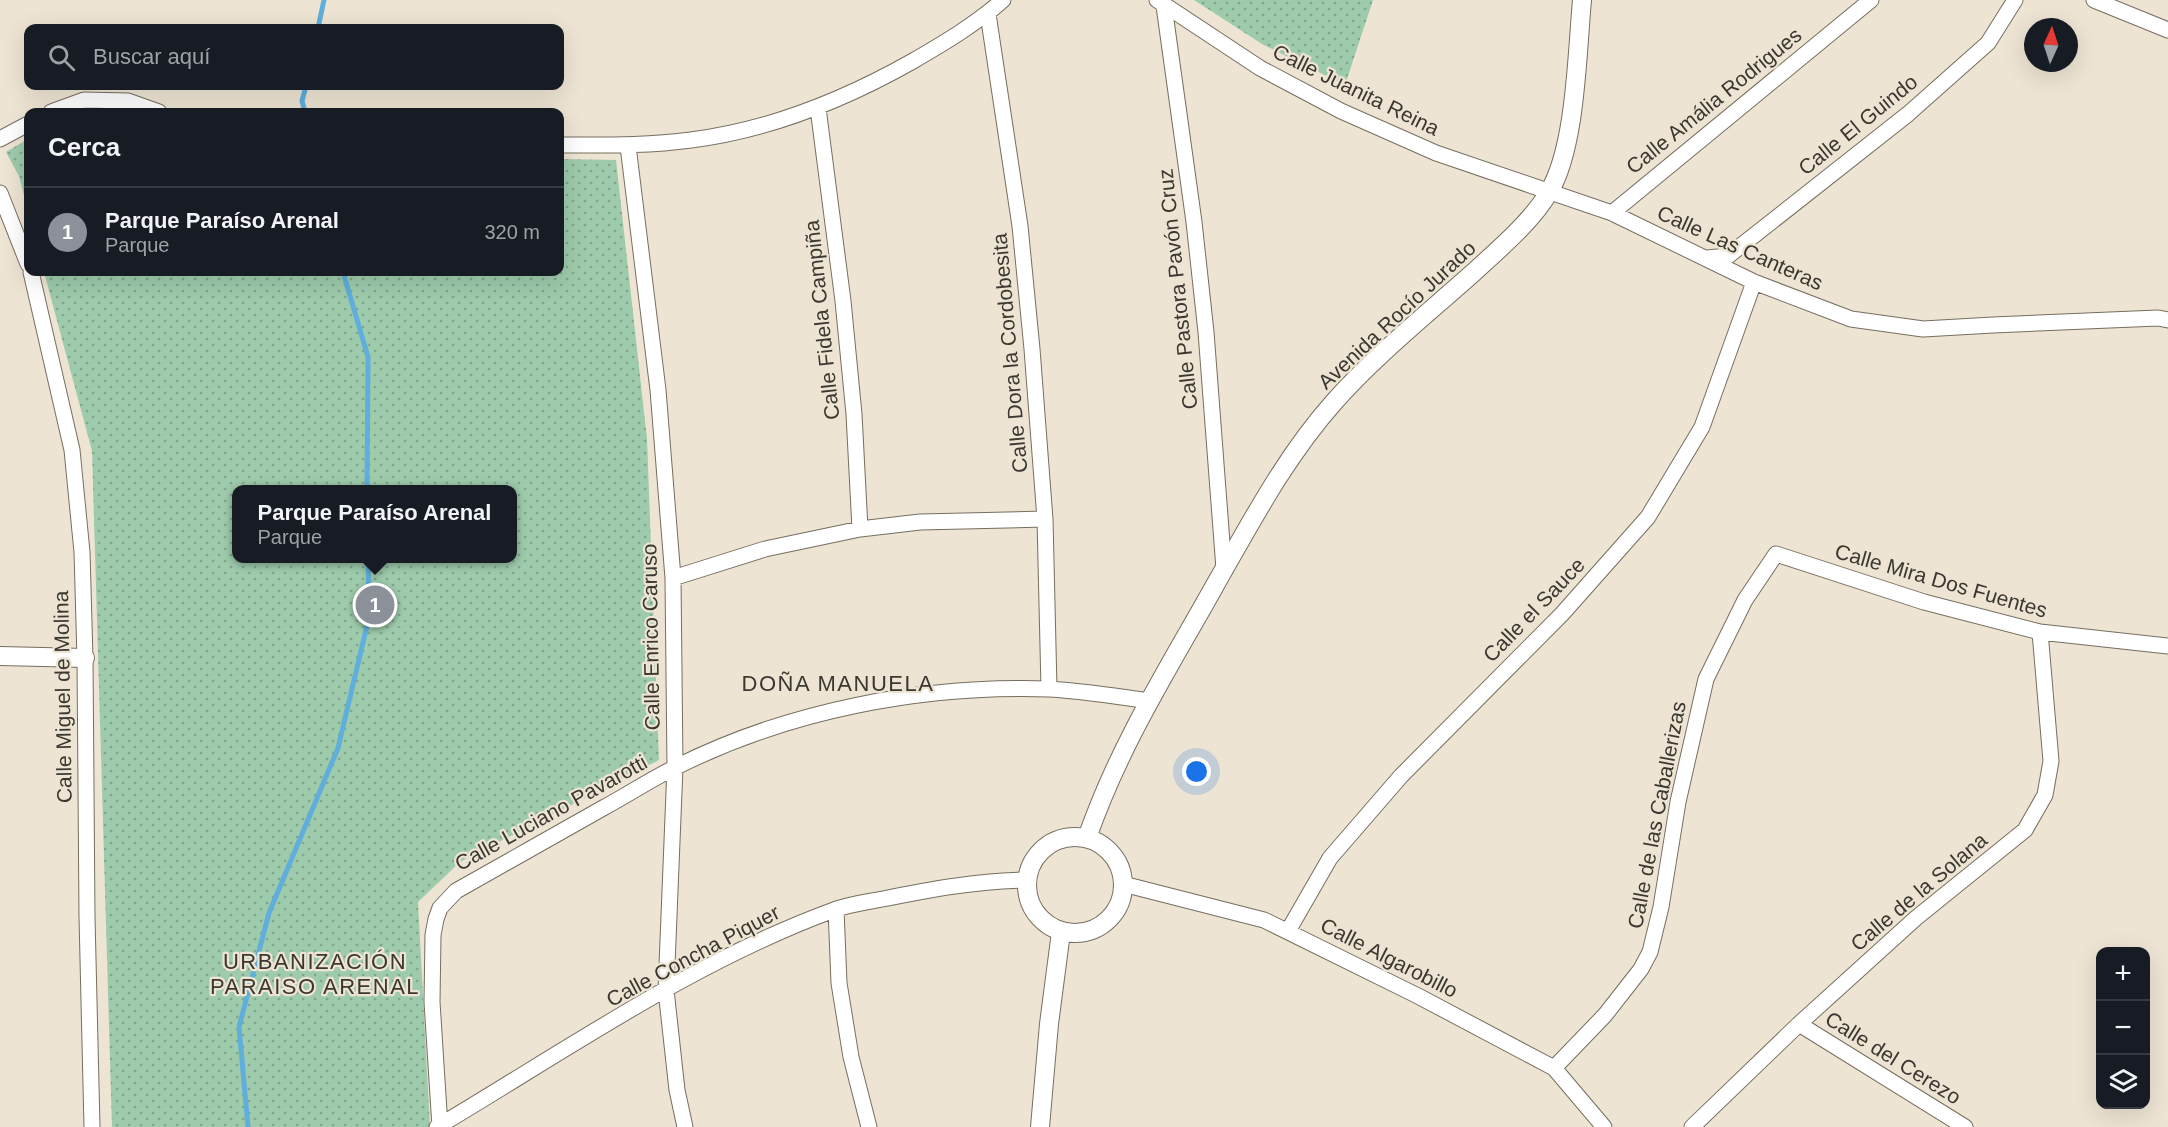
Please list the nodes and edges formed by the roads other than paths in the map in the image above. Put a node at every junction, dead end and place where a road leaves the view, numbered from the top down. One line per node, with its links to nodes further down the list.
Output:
1 (1003, 0): 7 (street)
2 (1582, 0): 16 (street, Avenida Rocío Jurado)
3 (1871, 0): 18 (street, Calle Amália Rodrigues)
4 (2015, 0): 20 (street, Calle El Guindo)
5 (2094, 0): 8 (street)
6 (1160, 3): 16 (street, Calle Juanita Reina); 27 (street, Calle Pastora Pavón Cruz)
7 (988, 14): 11 (street); 24 (street, Calle Dora la Cordobesita)
8 (2168, 30)
9 (62, 108): 10 (street)
10 (148, 108)
11 (818, 108): 15 (street); 25 (street, Calle Fidela Campiña)
12 (24, 126): 13 (street)
13 (0, 139)
14 (564, 145): 15 (street)
15 (628, 146): 28 (street, Calle Enrico Caruso)
16 (1549, 192): 18 (street, Calle Las Canteras); 27 (street, Avenida Rocío Jurado)
17 (0, 193): 19 (street)
18 (1612, 213): 20 (street, Calle Las Canteras)
19 (24, 254)
20 (1707, 258): 22 (street, Calle Las Canteras)
21 (32, 276): 32 (street, Calle Miguel de Molina)
22 (1754, 282): 23 (street, Calle Las Canteras); 40 (street, Calle el Sauce)
23 (2168, 320)
24 (1045, 519): 25 (street); 33 (street, Calle Dora la Cordobesita)
25 (860, 529): 28 (street)
26 (1776, 554): 29 (street, Calle Mira Dos Fuentes); 44 (street, Calle de las Caballerizas)
27 (1224, 569): 34 (street, Avenida Rocío Jurado)
28 (673, 578): 35 (street, Calle Enrico Caruso)
29 (2040, 632): 30 (street, Calle Mira Dos Fuentes); 43 (street, Calle de la Solana)
30 (2168, 646)
31 (0, 656): 32 (street)
32 (85, 658): 45 (street, Calle Miguel de Molina)
33 (1049, 689): 34 (street, Calle Luciano Pavarotti); 35 (street, Calle Luciano Pavarotti)
34 (1149, 700): 36 (street, Avenida Rocío Jurado)
35 (675, 767): 42 (street, Calle Enrico Caruso); 46 (street, Calle Luciano Pavarotti)
36 (1088, 838): 37 (street); 38 (street)
37 (1026, 880): 39 (street, Calle Concha Piquer); 41 (street)
38 (1123, 884): 40 (street, Calle Algarobillo); 41 (street)
39 (836, 909): 42 (street, Calle Concha Piquer); 48 (street)
40 (1288, 931): 44 (street, Calle Algarobillo)
41 (1061, 932): 49 (street)
42 (666, 990): 46 (street, Calle Concha Piquer); 47 (street, Calle Enrico Caruso)
43 (1798, 1024): 51 (street, Calle de la Solana); 52 (street, Calle del Cerezo)
44 (1554, 1068): 50 (street, Calle Algarobillo)
45 (92, 1127)
46 (439, 1127)
47 (686, 1127)
48 (870, 1127)
49 (1040, 1127)
50 (1604, 1127)
51 (1692, 1127)
52 (1965, 1127)

